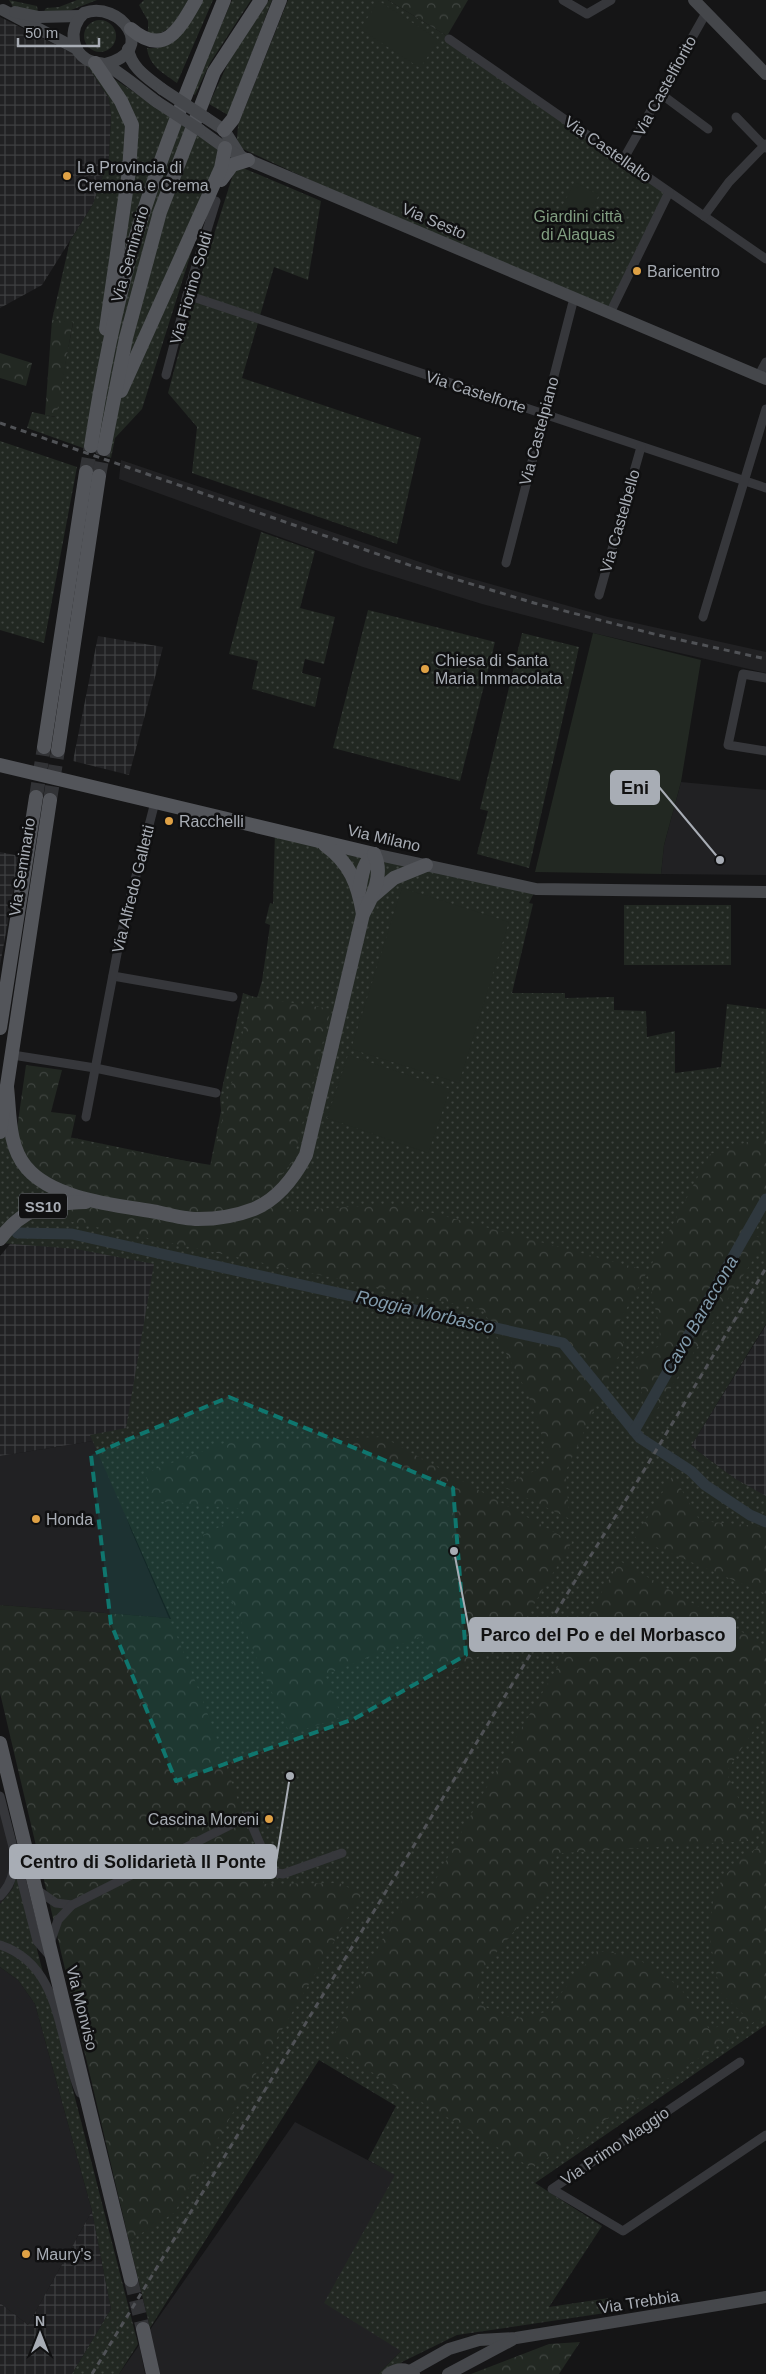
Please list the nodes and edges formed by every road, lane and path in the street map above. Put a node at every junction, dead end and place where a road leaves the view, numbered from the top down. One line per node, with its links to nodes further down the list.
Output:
1 (196, 0): 11 (main road)
2 (224, 0): 36 (main road, Via Seminario)
3 (261, 0): 38 (main road, Via Seminario)
4 (280, 0): 21 (main road)
5 (564, 0): 6 (street)
6 (611, 0)
7 (694, 0): 9 (street)
8 (1, 10): 10 (street, Via Sesto); 13 (street, Via Sesto)
9 (706, 13): 16 (street); 17 (street, Via Castelfiorito)
10 (80, 16): 11 (street, Via Sesto); 13 (street)
11 (131, 29): 14 (street)
12 (449, 39): 25 (street, Via Castellalto)
13 (77, 49): 15 (street, Via Sesto)
14 (128, 49): 15 (street); 21 (street, bridge)
15 (100, 64): 20 (street, Via Sesto, bridge); 36 (main road)
16 (766, 74)
17 (661, 94): 19 (street); 25 (street, Via Castelfiorito)
18 (736, 117): 22 (street)
19 (708, 129)
20 (200, 130): 21 (street); 23 (street, Via Sesto)
21 (224, 130): 23 (street); 24 (street)
22 (765, 146): 28 (street)
23 (225, 148): 24 (street, Via Sesto); 27 (main road)
24 (245, 158): 27 (main road); 31 (street, Via Sesto)
25 (623, 160): 26 (street, Via Castellalto)
26 (669, 192): 28 (street, Via Castellalto); 32 (street)
27 (210, 203): 30 (street, Via Fiorino Soldi); 38 (main road)
28 (704, 216): 29 (street, Via Castellalto)
29 (766, 260)
30 (187, 295): 34 (street, Via Fiorino Soldi); 39 (street, Via Castelforte)
31 (574, 298): 32 (street, Via Sesto); 39 (street, Via Castelpiano)
32 (610, 313): 35 (street, Via Sesto)
33 (766, 362): 35 (street)
34 (166, 375)
35 (763, 377)
36 (101, 384): 38 (main road, Via Seminario)
37 (766, 409): 41 (street)
38 (111, 412)
39 (544, 414): 40 (street, Via Castelforte); 43 (street, Via Castelpiano)
40 (640, 447): 41 (street, Via Castelforte); 44 (street, Via Castelbello)
41 (744, 480): 42 (street, Via Castelforte); 45 (street)
42 (766, 488)
43 (506, 563)
44 (599, 595)
45 (703, 617)
46 (766, 678): 49 (street)
47 (44, 747): 48 (main road)
48 (58, 750)
49 (766, 751)
50 (0, 765): 53 (main road, Via Milano)
51 (36, 797): 61 (main road, Via Seminario)
52 (50, 800): 64 (main road, Via Seminario)
53 (155, 802): 54 (main road, Via Milano); 59 (street, Via Alfredo Galletti)
54 (319, 841): 55 (main road, Via Milano); 58 (main road)
55 (374, 854): 56 (street, Via Milano); 58 (main road)
56 (426, 866): 57 (street, Via Milano); 58 (main road)
57 (766, 892)
58 (366, 894): 68 (main road)
59 (113, 976): 60 (street, Via Alfredo Galletti); 63 (street, Via Alfredo Galletti)
60 (233, 997)
61 (0, 1028)
62 (19, 1056): 63 (street)
63 (95, 1068): 65 (street); 66 (street, Via Alfredo Galletti)
64 (7, 1087): 67 (main road); 68 (main road)
65 (216, 1093)
66 (86, 1117)
67 (0, 1132)
68 (96, 1202): 69 (main road, SS10)
69 (0, 1239)
70 (0, 1743): 74 (main road, Via Monviso)
71 (0, 1796): 72 (street)
72 (14, 1851): 75 (street); 79 (street)
73 (342, 1853): 76 (street)
74 (35, 1888): 76 (street); 78 (main road, Via Monviso)
75 (0, 1896)
76 (72, 1905): 78 (street)
77 (0, 1945): 81 (street)
78 (49, 1946): 79 (main road, Via Monviso)
79 (53, 1960): 81 (main road, Via Monviso)
80 (740, 2062): 82 (street, Via Primo Maggio)
81 (91, 2116): 83 (main road, Via Monviso)
82 (766, 2135)
83 (131, 2280)
84 (766, 2297): 86 (street, Via Trebbia)
85 (143, 2328): 88 (main road)
86 (516, 2338): 87 (street, Via Trebbia); 90 (street, Via Trebbia)
87 (412, 2372): 89 (street, Via Trebbia)
88 (153, 2374)
89 (388, 2374)
90 (448, 2374)

